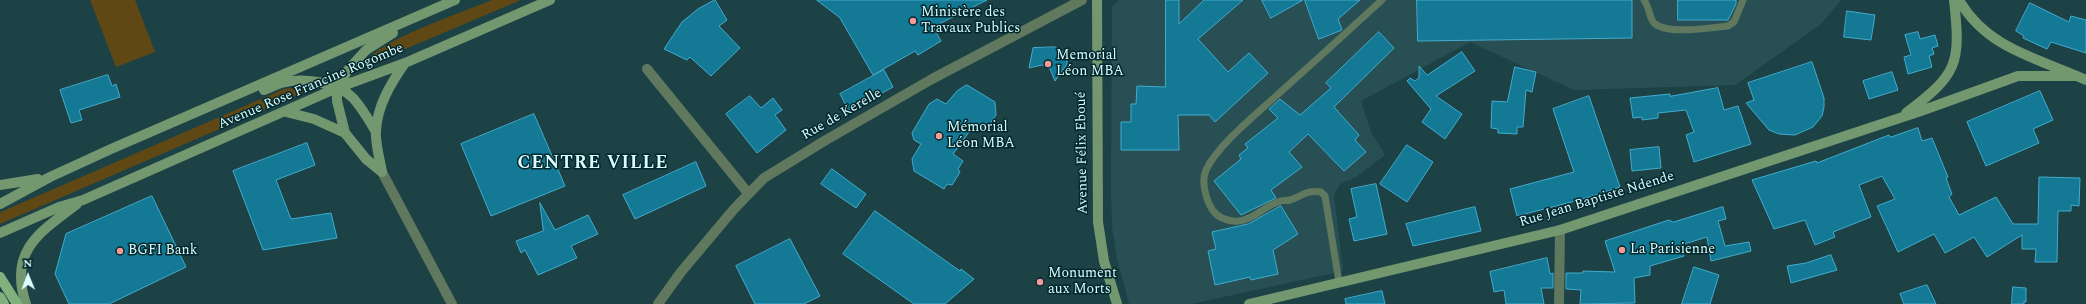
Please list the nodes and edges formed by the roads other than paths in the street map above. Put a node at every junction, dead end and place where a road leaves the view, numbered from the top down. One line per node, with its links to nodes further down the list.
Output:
1 (455, 0): 21 (main road, Avenue Rose Francine Rogombe)
2 (461, 0): 16 (main road)
3 (540, 0): 12 (main road)
4 (550, 0): 12 (main road, Avenue Rose Francine Rogombe)
5 (1082, 0): 25 (street, Rue de Kerelle)
6 (1097, 0): 38 (main road, Avenue Félix Eboué)
7 (1382, 0): 31 (lane)
8 (1644, 0): 9 (lane)
9 (1743, 0)
10 (1954, 0): 18 (main road)
11 (1959, 0): 15 (main road)
12 (529, 10): 13 (main road, Avenue Rose Francine Rogombe)
13 (405, 62): 16 (main road, Avenue Rose Francine Rogombe); 19 (main road)
14 (647, 68): 25 (street)
15 (2082, 78): 18 (main road, Rue Jean Baptiste Ndende)
16 (337, 88): 17 (main road, Avenue Rose Francine Rogombe); 19 (main road); 20 (main road); 21 (main road)
17 (286, 112): 20 (main road); 26 (main road, Avenue Rose Francine Rogombe)
18 (1902, 117): 28 (main road, Rue Jean Baptiste Ndende)
19 (376, 132): 22 (main road)
20 (345, 134): 22 (main road)
21 (112, 148): 23 (main road, Avenue Rose Francine Rogombe)
22 (382, 172): 36 (street)
23 (50, 177): 24 (main road); 27 (main road)
24 (0, 186)
25 (748, 193): 37 (street, Rue de Kerelle)
26 (83, 200): 29 (main road); 35 (main road)
27 (0, 204)
28 (1560, 230): 31 (main road, Rue Jean Baptiste Ndende); 40 (street)
29 (0, 233)
30 (0, 277): 34 (main road)
31 (1339, 282): 39 (main road, Rue Jean Baptiste Ndende)
32 (0, 297): 33 (main road)
33 (4, 304)
34 (17, 304)
35 (26, 304)
36 (452, 304)
37 (658, 304)
38 (1117, 304)
39 (1249, 304)
40 (1559, 304)

